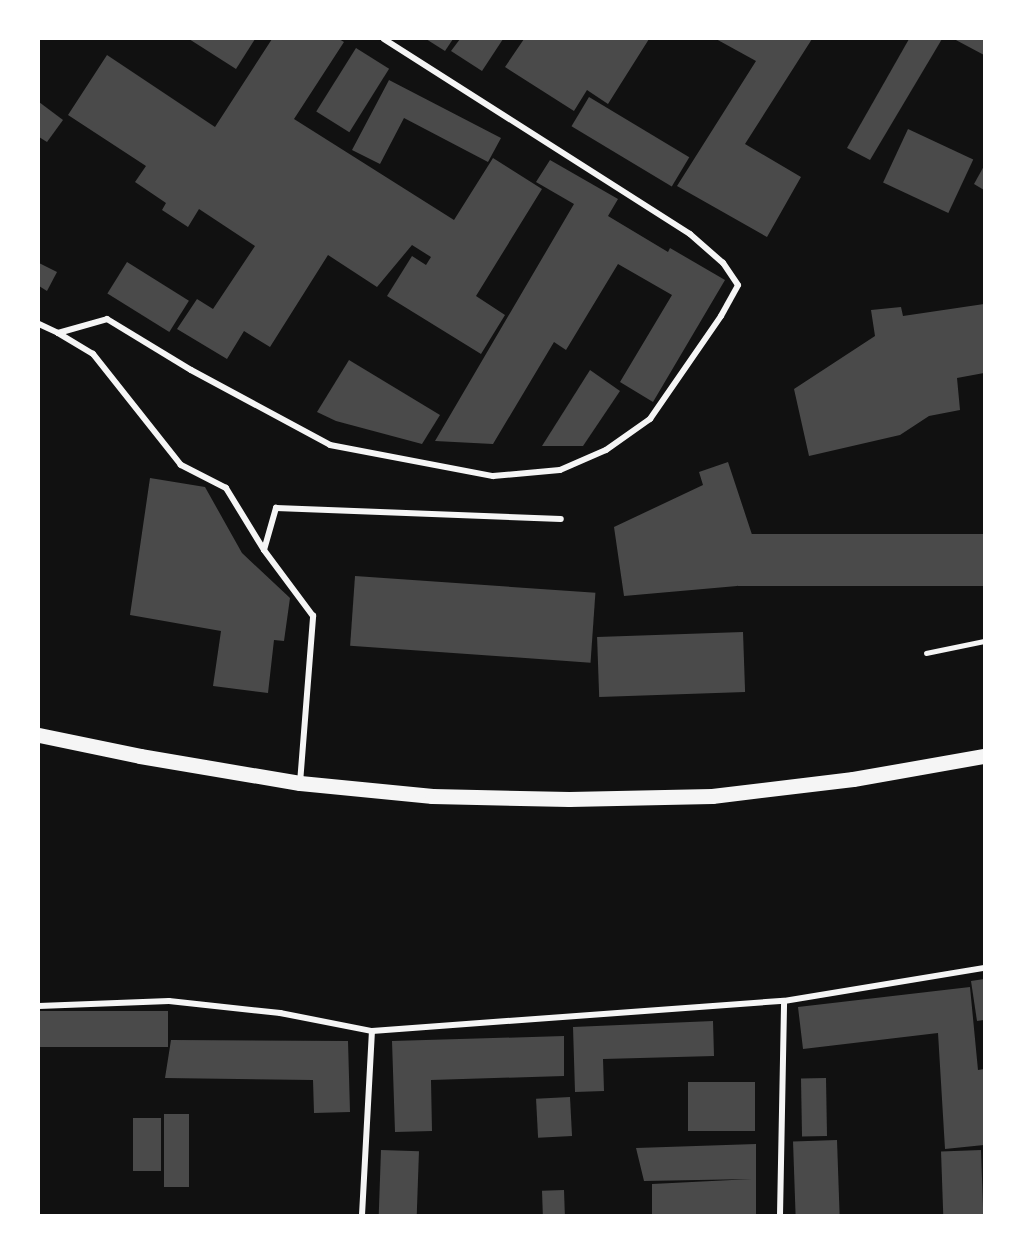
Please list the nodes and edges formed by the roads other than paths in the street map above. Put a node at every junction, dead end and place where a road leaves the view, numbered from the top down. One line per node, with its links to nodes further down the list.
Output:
1 (384, 39): 3 (street)
2 (39, 324): 3 (street)
3 (58, 333): 5 (street)
4 (561, 519): 5 (street)
5 (264, 550): 10 (street)
6 (984, 641): 7 (lane)
7 (926, 653)
8 (39, 735): 10 (main road)
9 (984, 756): 10 (main road)
10 (300, 783)
11 (984, 968): 12 (street)
12 (784, 1001): 14 (street); 16 (street)
13 (39, 1006): 14 (street)
14 (372, 1031): 15 (street)
15 (362, 1215)
16 (780, 1215)

